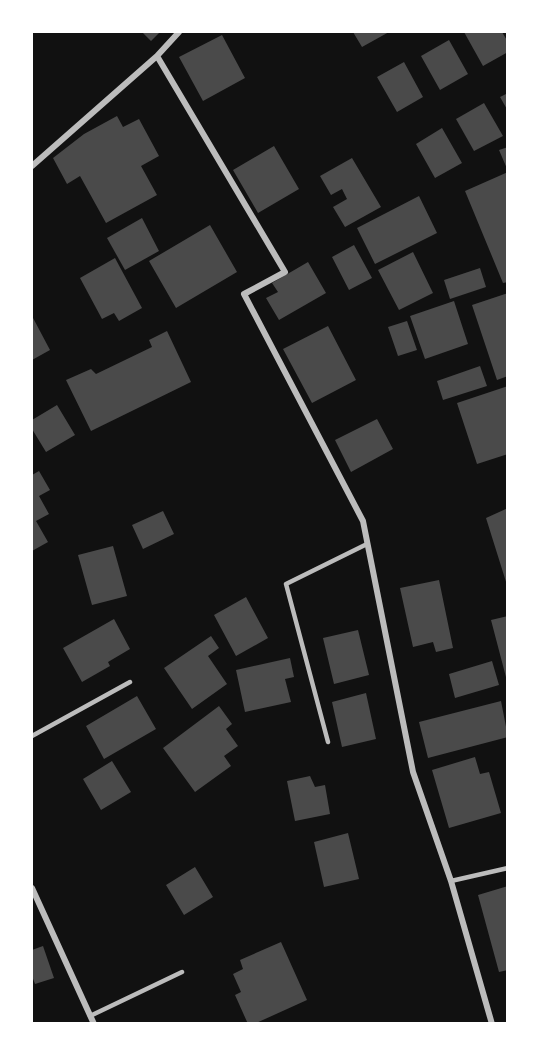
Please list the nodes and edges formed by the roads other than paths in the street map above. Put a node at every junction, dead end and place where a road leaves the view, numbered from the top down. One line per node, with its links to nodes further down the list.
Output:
1 (179, 32): 2 (street)
2 (157, 56): 3 (street); 4 (street)
3 (32, 166)
4 (367, 544): 7 (lane); 9 (street)
5 (130, 682): 6 (lane)
6 (32, 736)
7 (328, 742)
8 (507, 868): 9 (lane)
9 (451, 881): 14 (street)
10 (32, 888): 12 (street)
11 (182, 972): 12 (lane)
12 (90, 1016): 13 (street)
13 (94, 1023)
14 (492, 1023)

